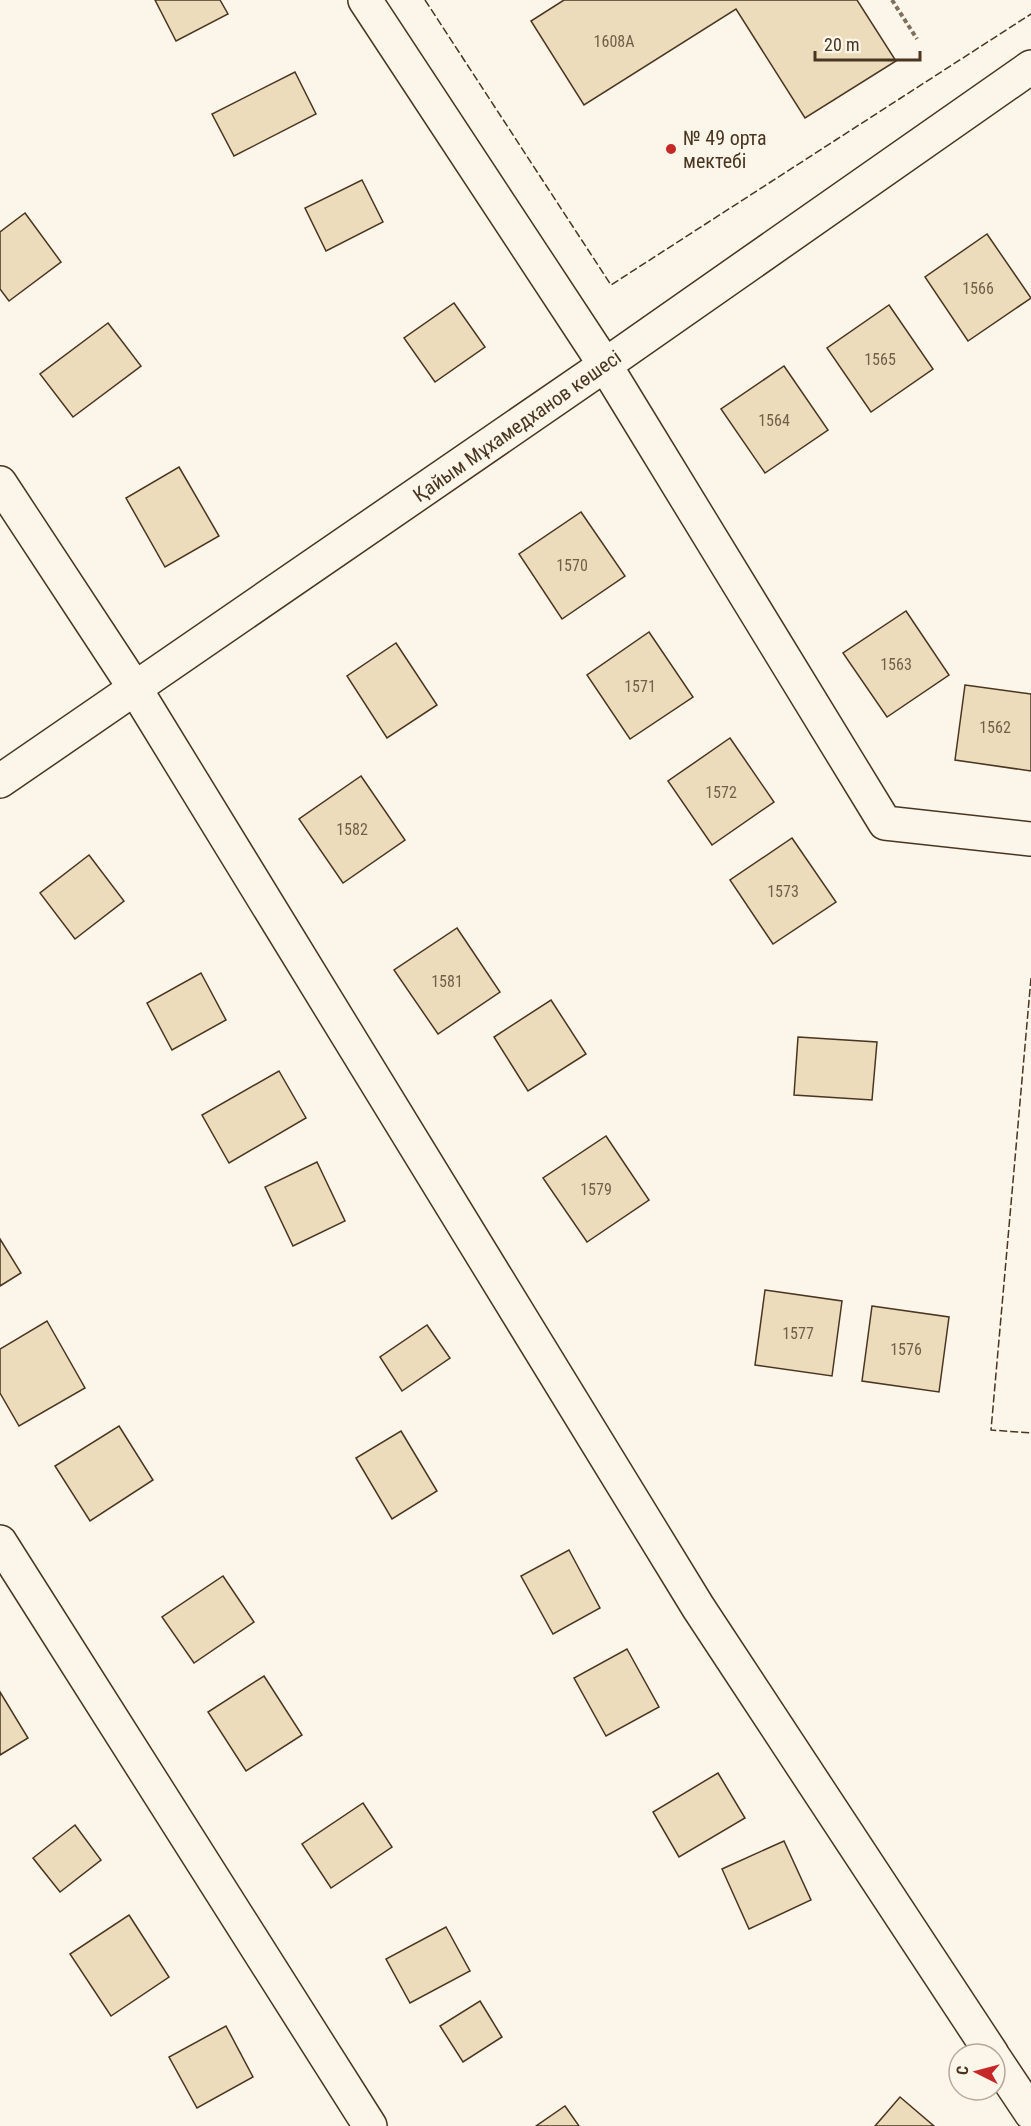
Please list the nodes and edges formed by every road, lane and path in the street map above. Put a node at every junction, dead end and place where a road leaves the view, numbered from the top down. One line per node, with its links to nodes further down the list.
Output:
1 (364, 0): 5 (street)
2 (892, 0): 3 (path)
3 (917, 39)
4 (1031, 67): 5 (street, Қайым Мұхамедханов көшесі)
5 (605, 365): 7 (street, Қайым Мұхамедханов көшесі); 9 (street)
6 (0, 483): 7 (street)
7 (136, 690): 8 (street, Қайым Мұхамедханов көшесі); 11 (street)
8 (0, 782)
9 (1031, 839)
10 (0, 1542): 14 (street)
11 (984, 2042)
12 (1007, 2077): 13 (street)
13 (1031, 2113)
14 (370, 2126)

